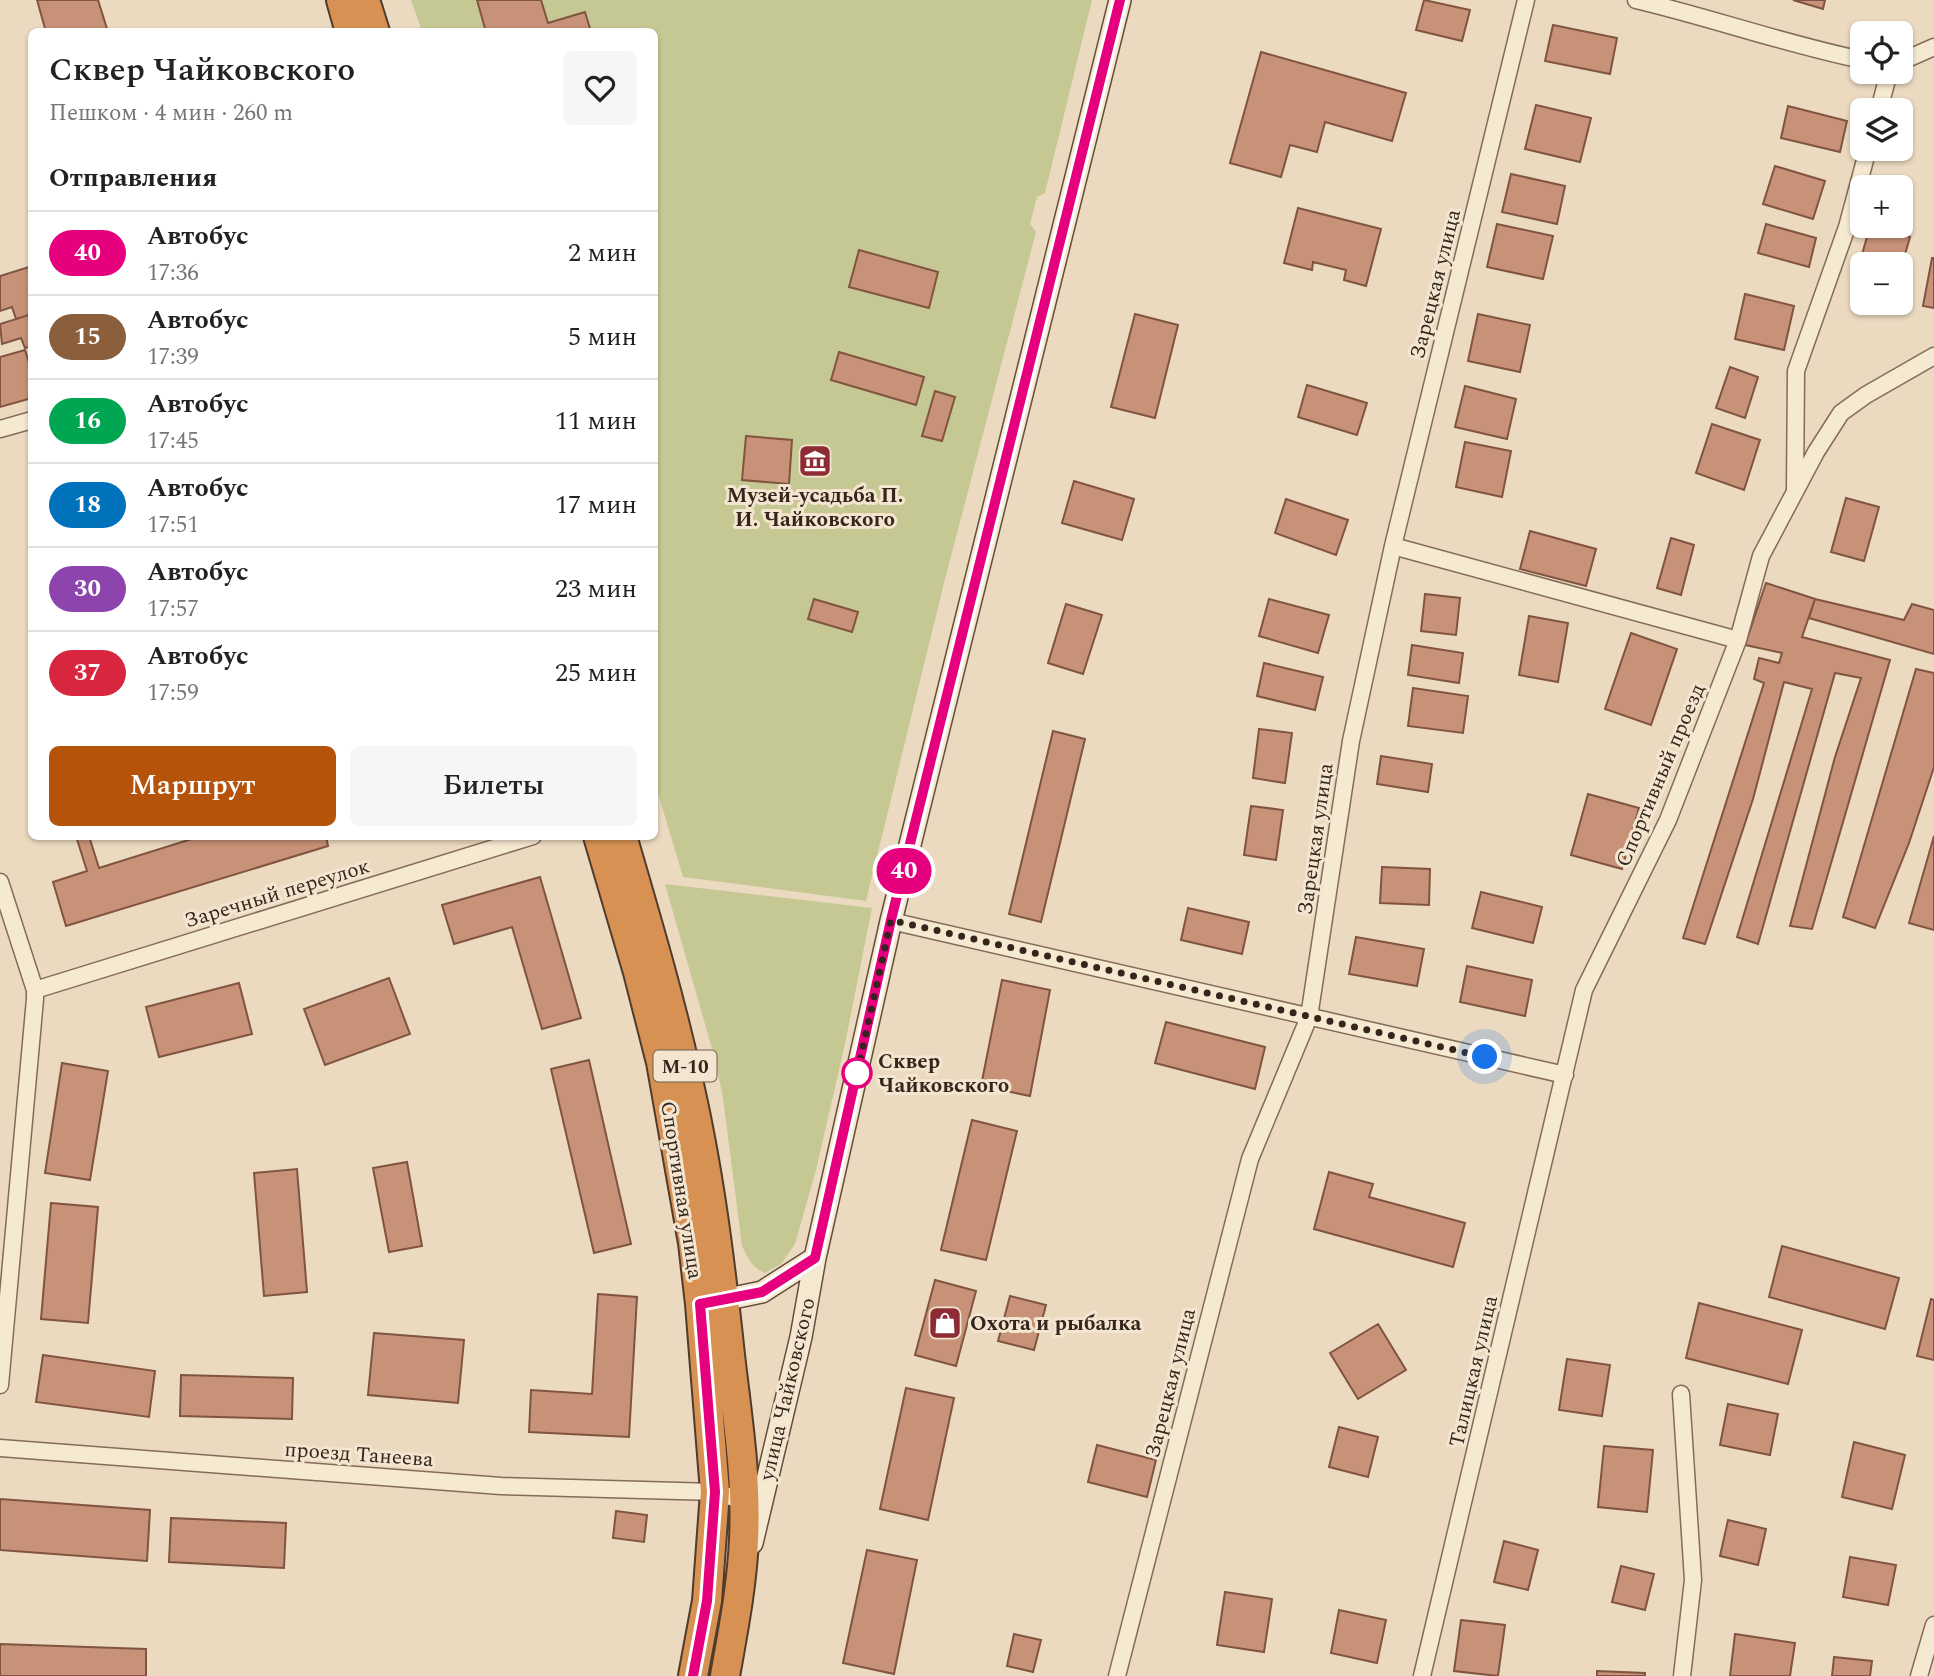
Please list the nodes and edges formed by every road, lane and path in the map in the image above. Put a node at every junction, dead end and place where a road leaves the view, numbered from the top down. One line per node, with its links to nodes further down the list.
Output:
1 (341, 0): 6 (highway)
2 (365, 0): 7 (highway)
3 (1120, 0): 22 (street, улица Чайковского)
4 (1526, 0): 16 (street, Зарецкая улица)
5 (1636, 0): 10 (street)
6 (349, 28)
7 (374, 28)
8 (1934, 47): 9 (street)
9 (1913, 56)
10 (1850, 57)
11 (1865, 161): 15 (street)
12 (1934, 356): 15 (street, Спортивный проезд)
13 (28, 421): 14 (street)
14 (0, 429)
15 (1795, 491): 17 (street, Спортивный проезд)
16 (1393, 546): 17 (street); 24 (street, Зарецкая улица)
17 (1738, 640): 25 (street, Спортивный проезд)
18 (520, 840): 23 (street, Заречный переулок)
19 (599, 840): 27 (highway, Спортивная улица / М-10)
20 (623, 840): 27 (highway, Спортивная улица / М-10)
21 (0, 882): 23 (street)
22 (891, 920): 24 (street); 26 (street, улица Чайковского)
23 (35, 990): 28 (street)
24 (1310, 1017): 25 (street); 37 (street, Зарецкая улица)
25 (1565, 1075): 38 (street, Талицкая улица)
26 (815, 1258): 27 (street); 33 (street, улица Чайковского)
27 (712, 1302): 31 (highway, Спортивная улица / М-10); 32 (highway, Спортивная улица / М-10)
28 (0, 1385)
29 (1681, 1394): 39 (street)
30 (0, 1448): 31 (street, проезд Танеева)
31 (715, 1492): 32 (street, проезд Танеева); 35 (highway, Спортивная улица / М-10)
32 (744, 1501): 33 (highway, Спортивная улица / М-10)
33 (737, 1602): 36 (highway, улица Чайковского / М-10)
34 (1934, 1625): 40 (street)
35 (693, 1676)
36 (725, 1676)
37 (1117, 1676)
38 (1422, 1676)
39 (1682, 1676)
40 (1919, 1676)

